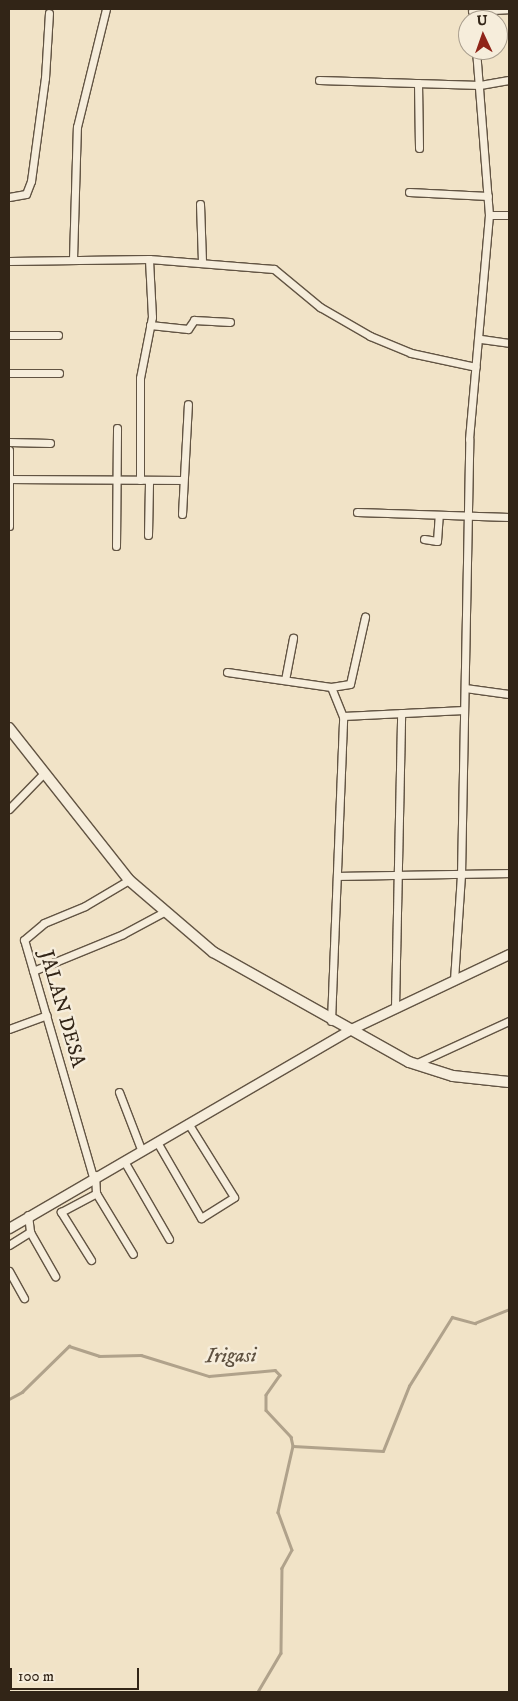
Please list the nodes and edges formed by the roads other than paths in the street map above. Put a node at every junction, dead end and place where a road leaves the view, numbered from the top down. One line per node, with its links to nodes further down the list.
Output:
1 (106, 9): 17 (street)
2 (509, 9): 3 (street)
3 (472, 10)
4 (49, 13): 13 (street)
5 (477, 60): 9 (street)
6 (319, 80): 8 (street)
7 (509, 80): 9 (street)
8 (418, 83): 9 (street); 10 (street)
9 (480, 85): 12 (street)
10 (419, 148)
11 (409, 192): 12 (street)
12 (488, 196): 15 (street)
13 (9, 197)
14 (200, 204): 20 (street)
15 (489, 215): 16 (street); 25 (street)
16 (509, 215)
17 (73, 259): 18 (street); 19 (street)
18 (149, 259): 20 (street); 22 (street)
19 (9, 261)
20 (202, 262): 27 (street)
21 (230, 322): 22 (street)
22 (150, 325): 36 (street)
23 (9, 335): 24 (street)
24 (58, 335)
25 (481, 339): 26 (street); 27 (street)
26 (509, 343)
27 (476, 367): 43 (street)
28 (9, 373): 29 (street)
29 (59, 373)
30 (188, 404): 37 (street)
31 (117, 428): 39 (street)
32 (9, 442): 33 (street)
33 (50, 442)
34 (9, 450): 35 (street)
35 (10, 479): 39 (street); 45 (street)
36 (140, 480): 38 (street); 39 (street)
37 (183, 480): 38 (street); 41 (street)
38 (149, 481): 46 (street)
39 (116, 482): 48 (street)
40 (358, 512): 42 (street)
41 (182, 514)
42 (439, 515): 43 (street); 47 (street)
43 (467, 516): 44 (street); 54 (street)
44 (509, 517)
45 (9, 526)
46 (148, 535)
47 (424, 539)
48 (116, 546)
49 (365, 617): 53 (street)
50 (294, 638): 52 (street)
51 (226, 672): 52 (street)
52 (285, 680): 53 (street)
53 (331, 687): 58 (street)
54 (465, 688): 55 (street); 56 (street)
55 (509, 694)
56 (464, 710): 57 (street); 63 (street)
57 (401, 713): 58 (street); 64 (street)
58 (343, 716): 65 (street)
59 (9, 728): 60 (main road)
60 (44, 772): 61 (street); 66 (main road)
61 (9, 809)
62 (509, 873): 63 (street)
63 (461, 874): 64 (street); 70 (street)
64 (399, 875): 65 (street); 71 (street)
65 (338, 876): 73 (street)
66 (129, 880): 67 (main road); 69 (street, JALAN DESA)
67 (164, 912): 69 (street); 73 (main road)
68 (509, 954): 70 (street)
69 (33, 971): 72 (street, JALAN DESA)
70 (454, 980): 71 (street)
71 (395, 1008): 76 (street)
72 (47, 1015): 75 (street); 84 (street, JALAN DESA)
73 (332, 1021): 76 (main road)
74 (509, 1021): 77 (street)
75 (9, 1029)
76 (349, 1030): 77 (main road); 80 (street)
77 (415, 1064): 78 (main road)
78 (509, 1082)
79 (119, 1092): 82 (street)
80 (188, 1124): 81 (street); 81 (street)
81 (157, 1142): 82 (street)
82 (141, 1149): 83 (street)
83 (124, 1161): 84 (street); 89 (street)
84 (94, 1176): 85 (street, JALAN DESA); 86 (street)
85 (96, 1193): 91 (street); 92 (street)
86 (28, 1215): 87 (street); 88 (street)
87 (9, 1228)
88 (30, 1232): 90 (street); 94 (street)
89 (169, 1238)
90 (9, 1245)
91 (133, 1254)
92 (91, 1260)
93 (9, 1271): 95 (street)
94 (55, 1276)
95 (24, 1298)

